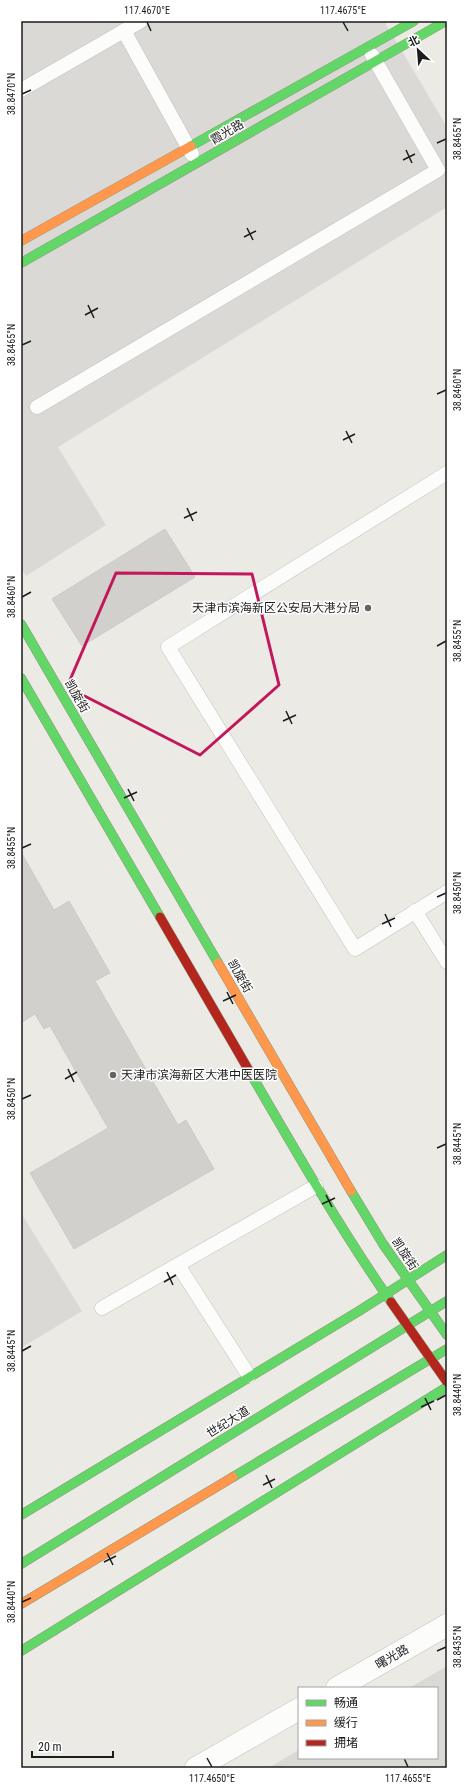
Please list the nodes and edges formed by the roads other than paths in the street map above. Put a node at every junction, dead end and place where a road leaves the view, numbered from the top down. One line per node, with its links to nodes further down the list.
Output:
1 (141, 21): 4 (lane)
2 (414, 21): 5 (street, 霞光路)
3 (446, 21): 6 (street, 霞光路)
4 (124, 31): 7 (lane); 8 (lane)
5 (368, 47): 6 (lane); 8 (street, 霞光路)
6 (376, 61): 9 (street, 霞光路); 12 (lane)
7 (21, 90)
8 (188, 147): 9 (lane); 10 (street, 霞光路)
9 (198, 163): 11 (street, 霞光路)
10 (21, 241)
11 (21, 263)
12 (37, 407)
13 (447, 474): 17 (lane)
14 (21, 624): 22 (street, 凯旋街)
15 (21, 678): 19 (street)
16 (447, 892): 17 (lane)
17 (415, 912): 18 (lane)
18 (447, 962)
19 (316, 1186): 21 (lane); 23 (street)
20 (447, 1255): 22 (street)
21 (178, 1265): 25 (lane); 31 (lane)
22 (408, 1280): 23 (street); 26 (street, 凯旋街)
23 (386, 1294): 27 (street); 31 (street)
24 (447, 1301): 26 (street, 世纪大道)
25 (102, 1308)
26 (431, 1311): 27 (street, 世纪大道); 28 (street, 凯旋街)
27 (408, 1326): 30 (street); 35 (street, 世纪大道)
28 (447, 1335)
29 (447, 1349): 30 (street)
30 (431, 1359): 32 (street); 36 (street)
31 (250, 1376): 34 (street)
32 (447, 1382)
33 (447, 1387): 38 (street)
34 (21, 1515)
35 (21, 1564)
36 (21, 1604)
37 (447, 1625): 39 (street, 曙光路)
38 (21, 1651)
39 (338, 1687)
40 (298, 1710): 41 (street)
41 (196, 1768)

